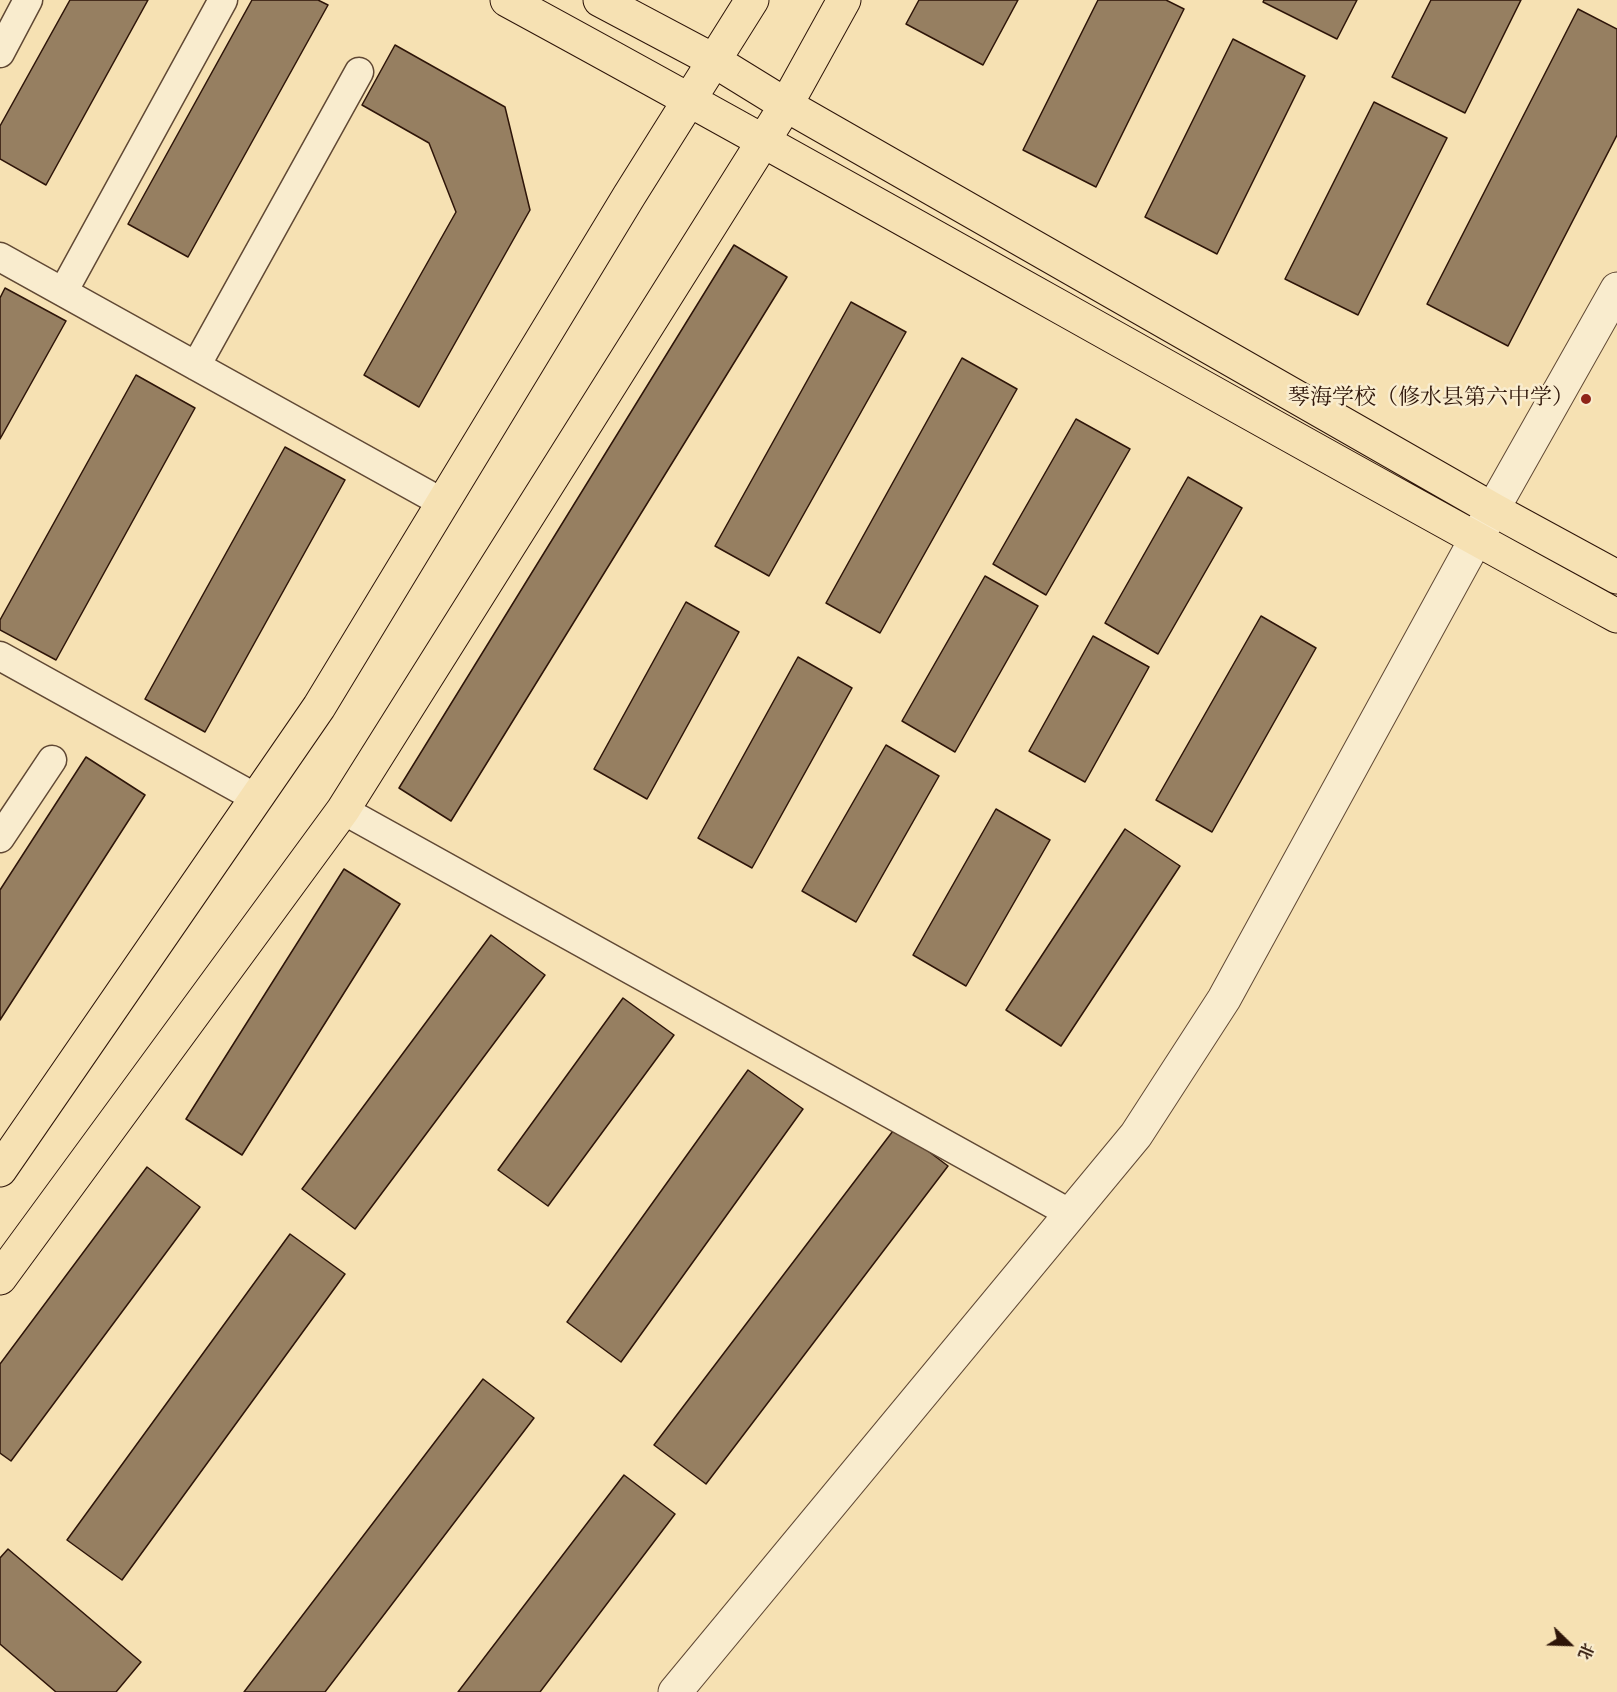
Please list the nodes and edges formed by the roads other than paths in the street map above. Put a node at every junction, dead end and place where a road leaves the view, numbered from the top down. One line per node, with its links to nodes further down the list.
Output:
1 (28, 0): 7 (street)
2 (223, 0): 15 (street)
3 (507, 0): 10 (main road)
4 (600, 0): 8 (main road)
5 (752, 0): 8 (main road)
6 (844, 0): 11 (main road)
7 (0, 53)
8 (713, 60): 10 (main road); 11 (main road)
9 (359, 72): 16 (street)
10 (689, 99): 12 (main road); 17 (main road)
11 (786, 105): 12 (main road); 18 (main road)
12 (763, 141): 19 (main road); 25 (main road)
13 (0, 257): 15 (street)
14 (1617, 289): 18 (street)
15 (63, 292): 16 (street)
16 (196, 366): 17 (street)
17 (443, 503): 24 (main road)
18 (1494, 510): 19 (street); 20 (main road)
19 (1476, 539): 21 (main road); 28 (street)
20 (1617, 577)
21 (1617, 616)
22 (0, 656): 24 (street)
23 (52, 760): 26 (street)
24 (256, 798): 27 (main road)
25 (343, 810): 28 (street); 29 (main road)
26 (0, 838)
27 (0, 1170)
28 (1071, 1214): 30 (street)
29 (0, 1278)
30 (675, 1692)

